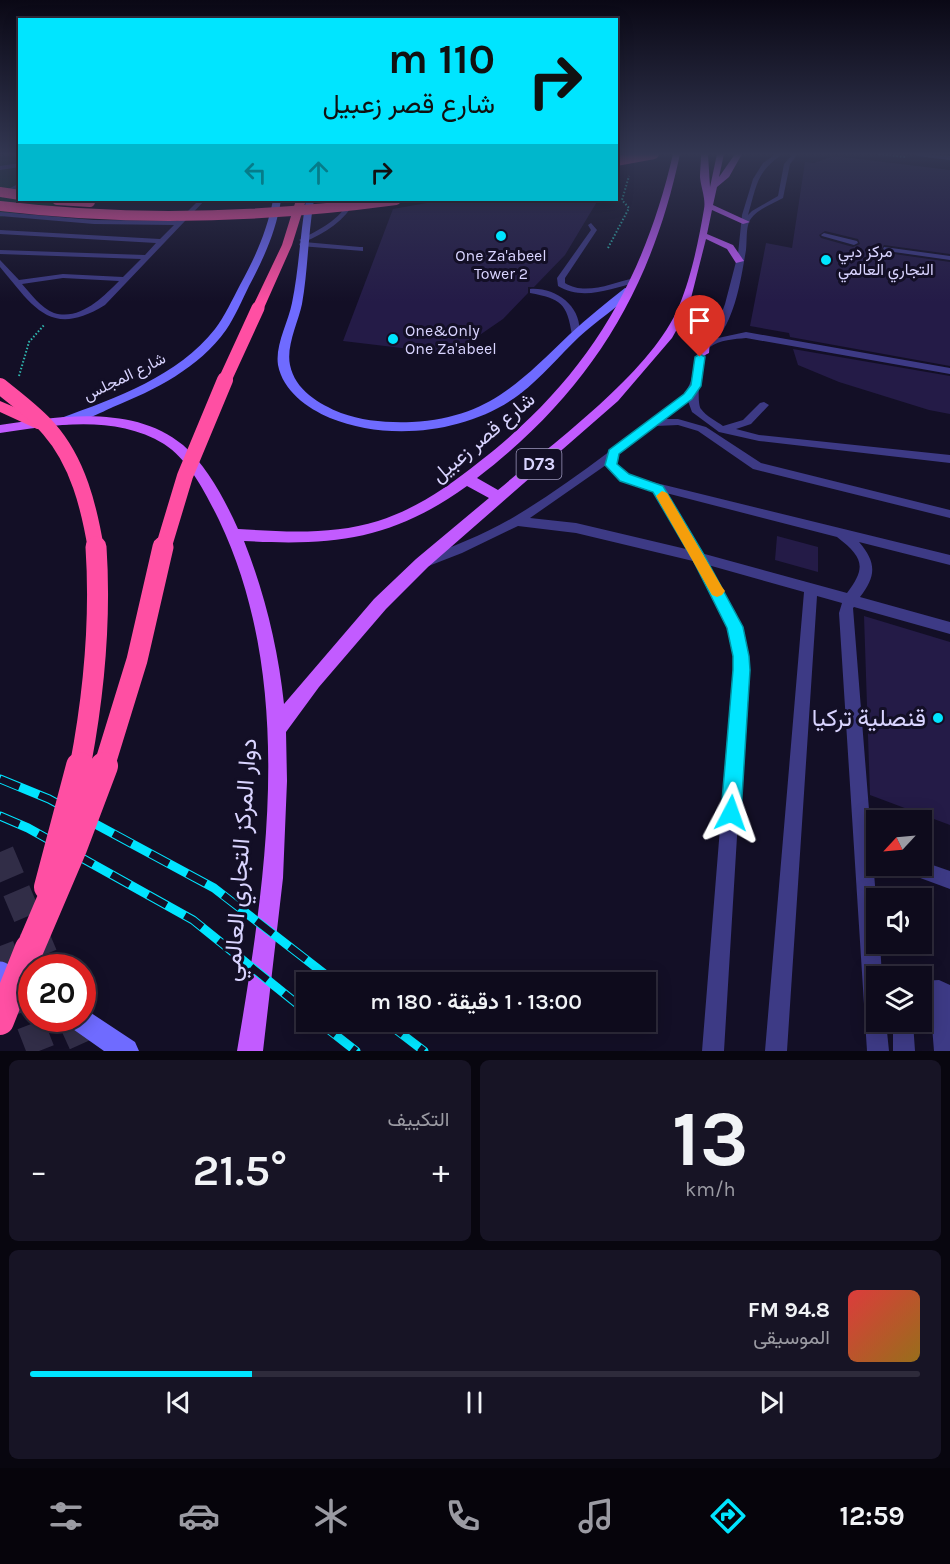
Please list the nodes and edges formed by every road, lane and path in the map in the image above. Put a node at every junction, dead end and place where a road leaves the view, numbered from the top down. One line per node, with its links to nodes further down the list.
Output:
1 (199, 203): 18 (lane)
2 (246, 203): 13 (highway)
3 (276, 203): 52 (main road, شارع المجلس)
4 (300, 203): 78 (highway, bridge)
5 (309, 203): 26 (main road)
6 (351, 203): 26 (lane)
7 (369, 203): 14 (highway, bridge)
8 (625, 203): 28 (path)
9 (663, 203): 39 (main road, شارع قصر زعبيل / D73)
10 (710, 203): 15 (main road, D73)
11 (748, 203): 17 (lane)
12 (770, 203): 17 (lane)
13 (154, 205)
14 (0, 206)
15 (709, 206): 17 (main road); 22 (main road, D73)
16 (0, 214): 18 (lane)
17 (746, 222): 35 (lane)
18 (179, 223): 25 (lane)
19 (591, 225): 39 (lane)
20 (0, 232): 21 (lane)
21 (17, 233): 24 (lane); 25 (lane)
22 (702, 235): 35 (main road); 41 (main road, D73)
23 (824, 235): 27 (lane)
24 (0, 237)
25 (162, 241): 33 (lane)
26 (303, 242): 29 (lane); 44 (main road)
27 (854, 243)
28 (608, 248)
29 (360, 249)
30 (887, 249): 34 (lane)
31 (0, 252): 32 (lane)
32 (48, 254): 33 (lane); 36 (lane)
33 (146, 257): 37 (lane)
34 (950, 258)
35 (739, 261): 43 (lane)
36 (2, 264): 38 (lane)
37 (125, 279): 38 (lane); 42 (lane)
38 (18, 282): 42 (lane)
39 (632, 285): 44 (main road); 59 (main road, شارع قصر زعبيل / D73)
40 (533, 291): 44 (lane)
41 (684, 307): 46 (main road); 61 (main road, D73)
42 (55, 315): 48 (path)
43 (726, 315): 45 (lane); 46 (lane)
44 (576, 335)
45 (746, 335): 46 (lane); 47 (lane)
46 (706, 349): 49 (lane)
47 (950, 371)
48 (10, 381): 77 (highway, bridge)
49 (696, 386): 54 (lane); 56 (lane)
50 (764, 405): 56 (lane)
51 (0, 406): 53 (highway)
52 (66, 421): 53 (main road, دوار المركز التجاري العالمي); 65 (main road, دوار المركز التجاري العالمي)
53 (42, 425): 55 (main road, دوار المركز التجاري العالمي)
54 (647, 427): 57 (lane); 62 (lane)
55 (0, 429)
56 (719, 429): 58 (lane)
57 (613, 453): 60 (lane); 63 (lane)
58 (950, 459)
59 (467, 478): 61 (main road); 65 (main road, شارع قصر زعبيل / D73)
60 (658, 489): 64 (lane); 66 (lane)
61 (499, 497): 68 (main road, D73)
62 (950, 514)
63 (517, 521): 66 (lane); 68 (lane)
64 (840, 532): 67 (lane); 70 (lane)
65 (234, 535): 72 (main road, دوار المركز التجاري العالمي)
66 (698, 557): 69 (lane); 88 (lane)
67 (950, 560)
68 (422, 563): 72 (main road, D73)
69 (812, 588): 70 (lane); 89 (lane)
70 (849, 599): 71 (lane); 73 (lane)
71 (950, 628)
72 (278, 727): 87 (main road, دوار المركز التجاري العالمي)
73 (866, 820)
74 (932, 874): 76 (lane)
75 (870, 876): 90 (lane)
76 (950, 880)
77 (27, 954)
78 (28, 954)
79 (0, 974): 81 (main road, bridge)
80 (18, 977): 83 (highway, bridge)
81 (18, 983)
82 (937, 992): 92 (lane)
83 (0, 1021)
84 (96, 1030): 86 (main road)
85 (903, 1032): 91 (lane)
86 (126, 1051)
87 (250, 1051)
88 (714, 1051)
89 (776, 1051)
90 (878, 1051)
91 (904, 1051)
92 (945, 1051)

